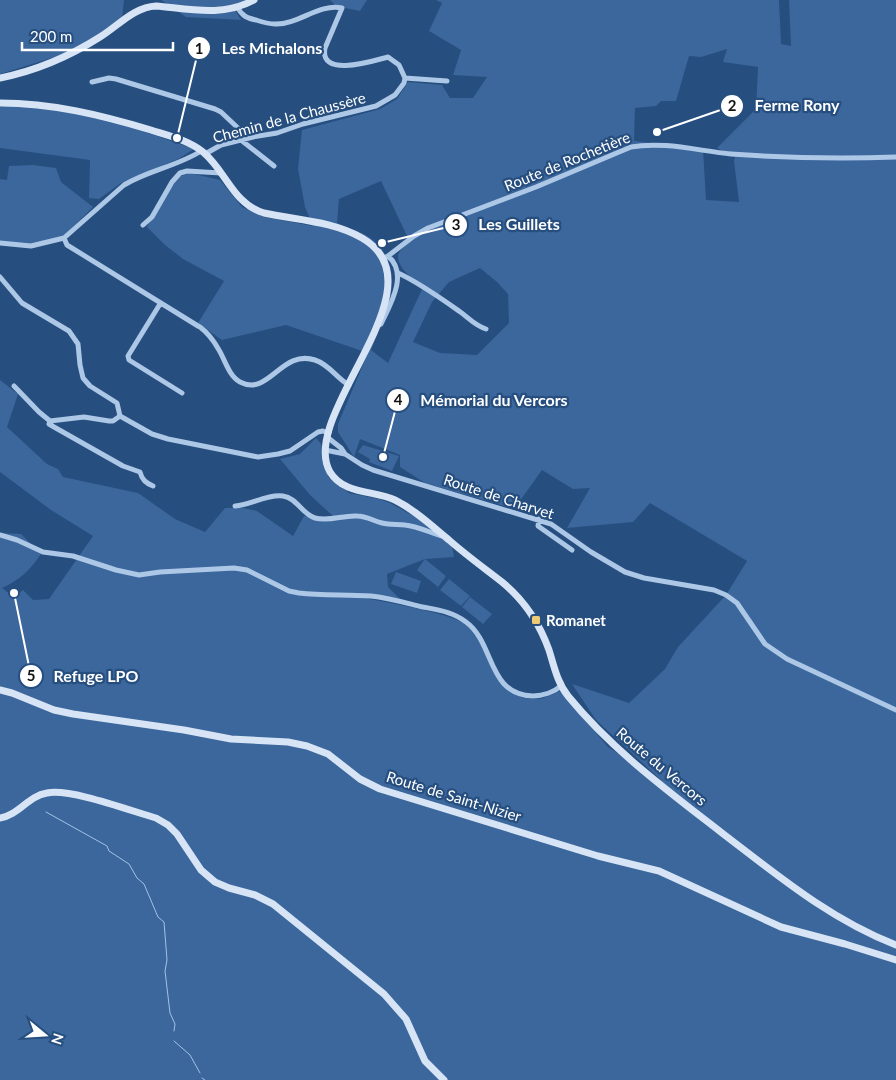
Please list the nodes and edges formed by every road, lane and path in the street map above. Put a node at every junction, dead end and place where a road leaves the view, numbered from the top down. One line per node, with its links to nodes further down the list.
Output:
1 (254, 0): 2 (main road)
2 (238, 8): 3 (main road); 4 (street)
3 (0, 78)
4 (405, 78): 5 (street); 8 (street, Chemin de la Chaussère)
5 (447, 81)
6 (92, 82): 9 (street)
7 (0, 103): 10 (main road)
8 (241, 140): 9 (street, Chemin de la Chaussère); 12 (street)
9 (221, 146): 10 (street, Chemin de la Chaussère)
10 (203, 152): 13 (main road); 15 (street, Chemin de la Chaussère)
11 (896, 157): 17 (street, Route de Rochetière)
12 (274, 166)
13 (221, 173): 14 (street); 17 (main road)
14 (144, 224)
15 (64, 238): 16 (street); 20 (street)
16 (0, 243)
17 (385, 258): 18 (street); 21 (main road)
18 (398, 274): 21 (street); 22 (street)
19 (0, 277): 26 (street)
20 (160, 304): 24 (street); 25 (street)
21 (376, 326): 24 (main road)
22 (486, 329)
23 (14, 386): 27 (street)
24 (348, 386): 28 (main road)
25 (182, 393)
26 (120, 416): 27 (street); 28 (street)
27 (50, 421): 31 (street)
28 (328, 435): 29 (main road); 30 (street, Route de Charvet)
29 (325, 450): 30 (street, Route de Charvet); 35 (main road, Route du Vercors)
30 (345, 454): 33 (street, Route de Charvet)
31 (153, 486)
32 (235, 506): 35 (street)
33 (539, 519): 36 (street); 39 (street, Route de Charvet)
34 (0, 535): 37 (street)
35 (445, 537): 37 (main road, Route du Vercors)
36 (572, 550)
37 (561, 686): 41 (main road, Route du Vercors)
38 (0, 690): 42 (main road, Route de Saint-Nizier)
39 (896, 710)
40 (0, 818): 43 (main road)
41 (896, 944)
42 (896, 960)
43 (444, 1080)

